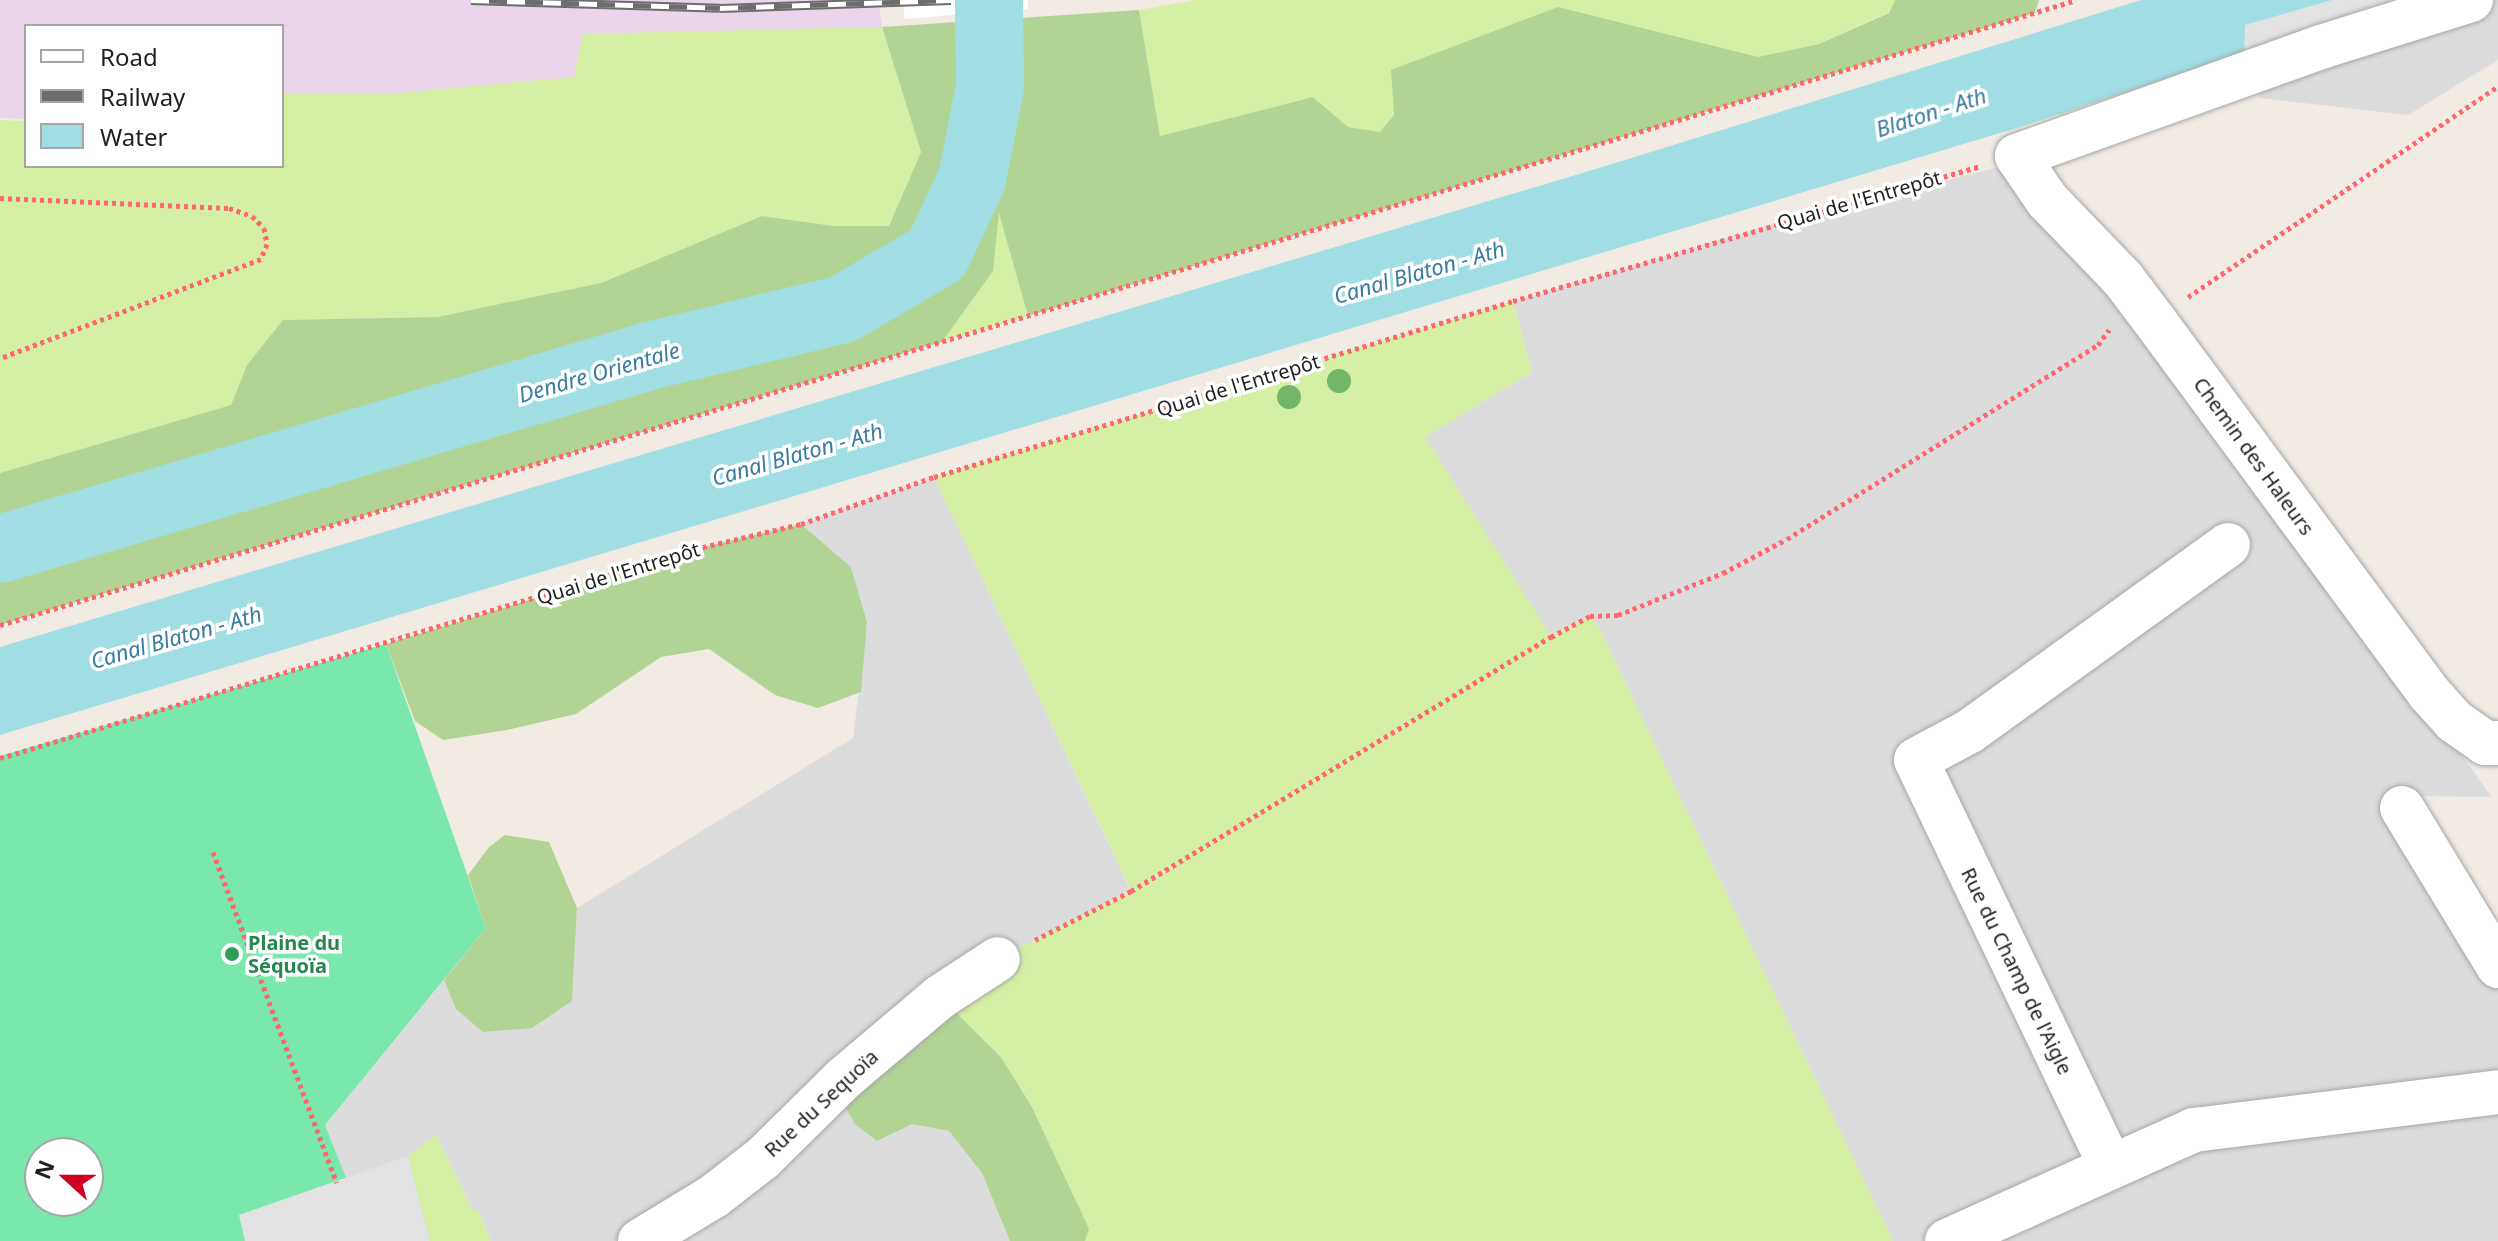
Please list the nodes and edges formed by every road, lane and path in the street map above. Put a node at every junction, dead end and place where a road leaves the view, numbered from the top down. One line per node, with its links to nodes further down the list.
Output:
1 (2076, 0): 9 (path)
2 (2471, 0): 4 (street)
3 (2498, 86): 6 (path)
4 (2017, 156): 6 (street, Chemin des Haleurs); 11 (path, Quai de l'Entrepôt)
5 (0, 198): 7 (path)
6 (2144, 307): 10 (street, Chemin des Haleurs); 14 (path)
7 (0, 358)
8 (2228, 545): 17 (street, Rue du Champ de l'Aigle)
9 (0, 625)
10 (2498, 743)
11 (0, 758)
12 (2402, 808): 15 (street)
13 (213, 852): 18 (path)
14 (998, 959): 19 (street, Rue du Sequoïa)
15 (2498, 966)
16 (2498, 1092): 17 (street)
17 (2111, 1167): 20 (street)
18 (337, 1183)
19 (640, 1241)
20 (1947, 1241)

